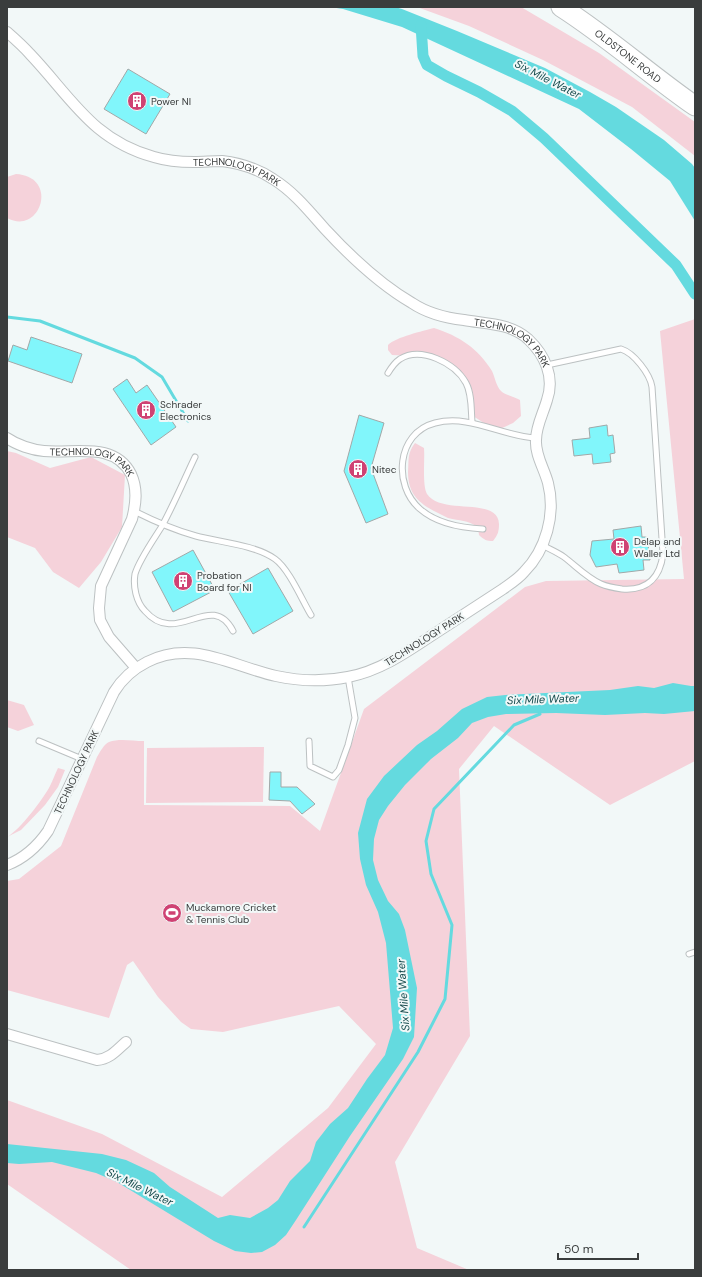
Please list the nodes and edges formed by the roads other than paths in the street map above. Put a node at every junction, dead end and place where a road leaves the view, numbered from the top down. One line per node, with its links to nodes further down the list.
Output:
1 (561, 7): 3 (highway, OLDSTONE ROAD)
2 (7, 32): 4 (street, TECHNOLOGY PARK)
3 (695, 106)
4 (546, 365): 8 (street, TECHNOLOGY PARK); 13 (lane)
5 (388, 373): 6 (lane)
6 (472, 422): 8 (lane); 12 (lane)
7 (7, 438): 10 (street, TECHNOLOGY PARK)
8 (536, 438): 13 (street, TECHNOLOGY PARK)
9 (195, 457): 11 (lane)
10 (134, 511): 11 (lane); 16 (street, TECHNOLOGY PARK)
11 (162, 525): 14 (lane); 15 (lane)
12 (483, 529)
13 (542, 545): 17 (street, TECHNOLOGY PARK)
14 (311, 615)
15 (233, 631)
16 (136, 668): 17 (street, TECHNOLOGY PARK); 20 (street, TECHNOLOGY PARK)
17 (348, 677): 19 (lane)
18 (38, 741): 20 (lane)
19 (309, 741)
20 (82, 758): 21 (street, TECHNOLOGY PARK)
21 (7, 865)
22 (695, 952): 23 (lane)
23 (689, 954)
24 (7, 1034): 25 (street)
25 (126, 1042)

